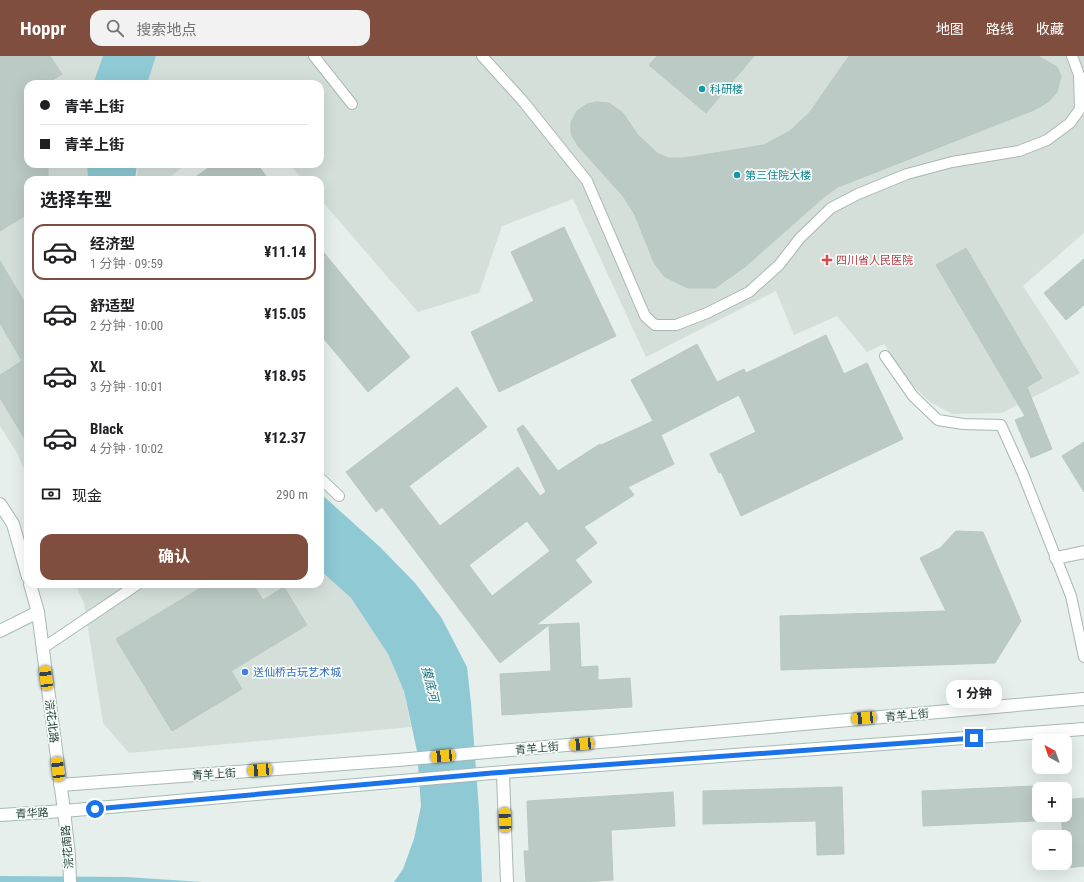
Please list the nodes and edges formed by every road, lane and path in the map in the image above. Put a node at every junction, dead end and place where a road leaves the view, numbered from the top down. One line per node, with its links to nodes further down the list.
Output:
1 (314, 56): 4 (lane)
2 (482, 56): 3 (lane)
3 (1072, 56)
4 (352, 104)
5 (884, 356): 10 (lane)
6 (324, 482): 7 (lane)
7 (340, 496)
8 (0, 504): 11 (main road)
9 (1084, 552): 10 (main road)
10 (1056, 558): 17 (lane)
11 (24, 563)
12 (31, 588): 14 (main road, 浣花北路)
13 (132, 588): 16 (lane)
14 (38, 612): 15 (main road); 16 (main road, 浣花北路)
15 (0, 631)
16 (42, 648): 21 (main road, 浣花北路)
17 (1084, 657)
18 (1084, 699): 21 (main road, 青羊上街)
19 (1084, 729): 20 (main road, 青羊上街)
20 (498, 773): 22 (main road, 青羊上街); 25 (main road)
21 (60, 785): 22 (main road, 浣花北路)
22 (64, 811): 23 (main road, 青华路); 24 (main road, 浣花南路)
23 (0, 815)
24 (70, 882)
25 (507, 882)

